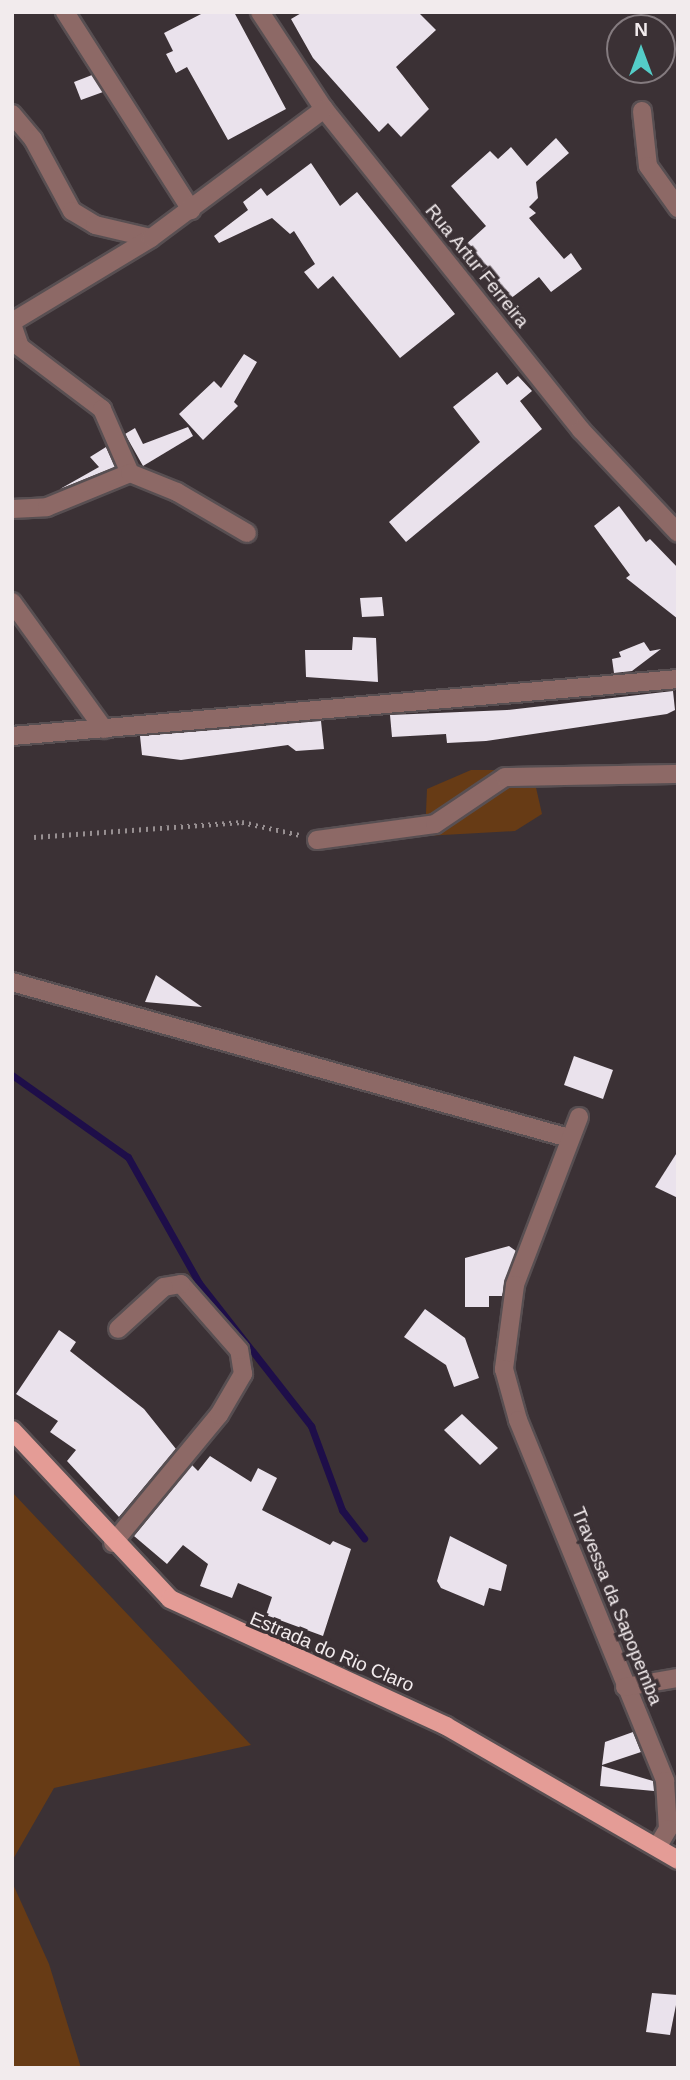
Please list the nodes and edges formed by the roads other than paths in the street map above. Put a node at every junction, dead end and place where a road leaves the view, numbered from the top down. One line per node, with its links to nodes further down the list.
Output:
1 (65, 12): 7 (street)
2 (260, 12): 3 (street, Rua Artur Ferreira)
3 (324, 110): 7 (street); 13 (street, Rua Artur Ferreira)
4 (642, 111): 6 (street)
5 (12, 114): 8 (street)
6 (678, 208)
7 (191, 210): 8 (street)
8 (151, 238): 9 (street)
9 (12, 323): 10 (street)
10 (130, 473): 11 (street); 12 (street)
11 (12, 509)
12 (247, 533)
13 (678, 533)
14 (12, 602): 16 (street)
15 (678, 679): 16 (street)
16 (104, 729): 17 (street)
17 (12, 736)
18 (678, 774): 19 (street)
19 (317, 839)
20 (12, 982): 22 (street)
21 (579, 1117): 22 (street, Travessa da Sapopemba)
22 (569, 1138): 27 (street, Travessa da Sapopemba)
23 (118, 1329): 25 (street)
24 (12, 1430): 25 (main road, Estrada do Rio Claro)
25 (113, 1543): 29 (main road, Estrada do Rio Claro)
26 (678, 1678): 27 (street)
27 (625, 1687): 28 (street, Travessa da Sapopemba)
28 (673, 1829): 29 (street, Travessa da Sapopemba)
29 (657, 1847): 30 (main road, Estrada do Rio Claro)
30 (678, 1860)

